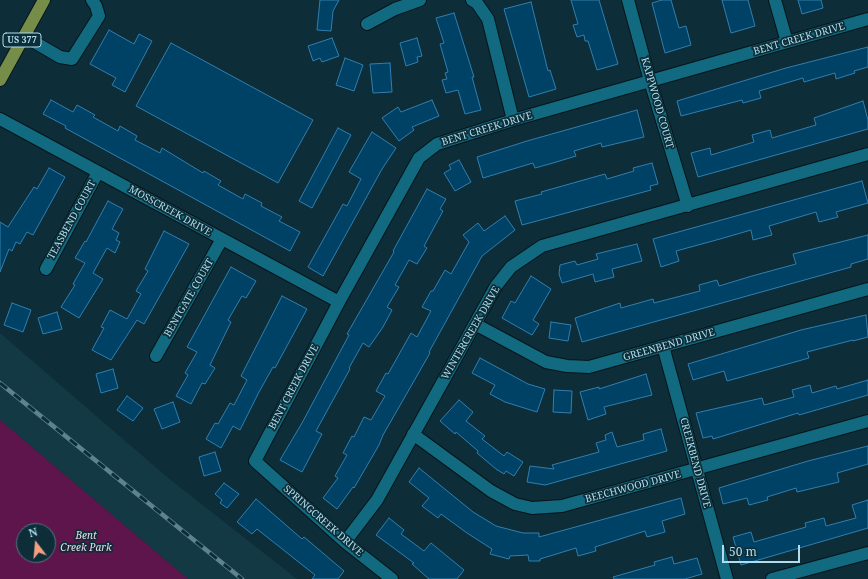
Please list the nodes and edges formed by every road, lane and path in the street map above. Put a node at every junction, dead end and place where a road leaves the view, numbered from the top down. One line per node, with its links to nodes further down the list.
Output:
1 (44, 0): 9 (main road, US 377)
2 (92, 0): 9 (street)
3 (420, 0): 8 (street)
4 (472, 0): 14 (street)
5 (628, 0): 12 (street, KAPPWOOD COURT)
6 (775, 0): 10 (street)
7 (868, 19): 10 (street, BENT CREEK DRIVE)
8 (367, 24)
9 (24, 36): 11 (main road, US 377)
10 (787, 42): 12 (street, BENT CREEK DRIVE)
11 (0, 80)
12 (650, 81): 14 (street, BENT CREEK DRIVE); 17 (street, KAPPWOOD COURT)
13 (0, 119): 16 (street, MOSSCREEK DRIVE)
14 (513, 120): 21 (street, BENT CREEK DRIVE)
15 (868, 154): 17 (street, WINTERCREEK DRIVE)
16 (98, 172): 18 (street, MOSSCREEK DRIVE); 19 (street, TEASBEND COURT)
17 (688, 206): 22 (street, WINTERCREEK DRIVE)
18 (222, 239): 21 (street, MOSSCREEK DRIVE); 24 (street, BENTGATE COURT)
19 (46, 269)
20 (868, 289): 23 (street, GREENBEND DRIVE)
21 (339, 302): 27 (street, BENT CREEK DRIVE)
22 (475, 324): 23 (street, GREENBEND DRIVE); 26 (street, WINTERCREEK DRIVE)
23 (663, 346): 28 (street, CREEKBEND DRIVE)
24 (156, 356)
25 (868, 421): 28 (street, BEECHWOOD DRIVE)
26 (413, 434): 28 (street, BEECHWOOD DRIVE); 29 (street, WINTERCREEK DRIVE)
27 (255, 461): 29 (street, SPRINGCREEK DRIVE)
28 (697, 469): 32 (street, CREEKBEND DRIVE)
29 (345, 542): 31 (street, SPRINGCREEK DRIVE)
30 (868, 553): 33 (street)
31 (392, 579)
32 (727, 579)
33 (772, 579)

